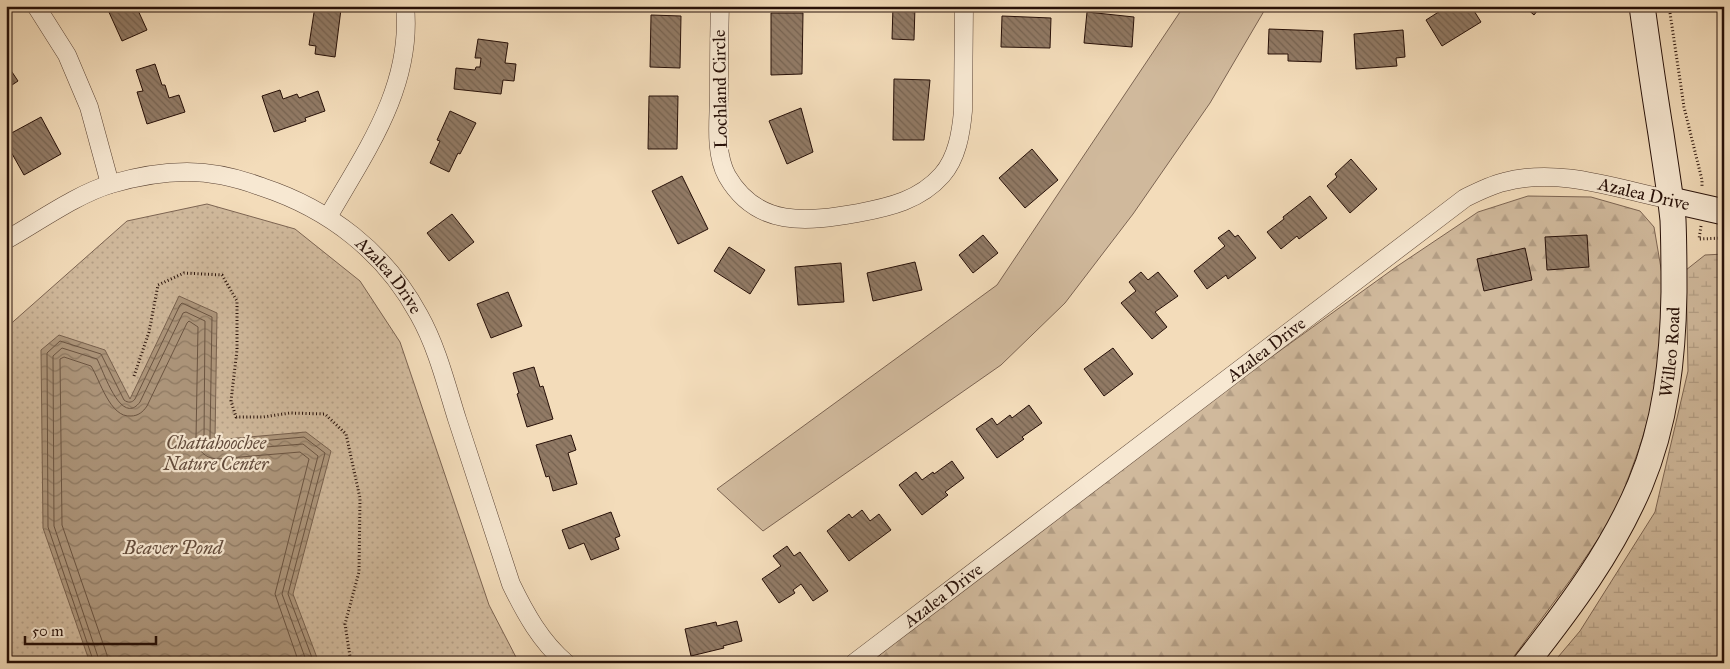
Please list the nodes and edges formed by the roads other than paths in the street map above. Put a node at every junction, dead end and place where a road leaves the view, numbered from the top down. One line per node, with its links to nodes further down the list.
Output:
1 (36, 6): 6 (street)
2 (405, 6): 9 (street)
3 (720, 6): 4 (street, Lochland Circle)
4 (964, 6)
5 (1642, 6): 7 (street, Willeo Road)
6 (110, 184): 9 (street, Azalea Drive); 10 (street, Azalea Drive)
7 (1671, 200): 8 (street, Azalea Drive); 12 (street, Azalea Drive); 13 (street, Willeo Road)
8 (1713, 210)
9 (328, 217): 11 (street, Azalea Drive)
10 (6, 240)
11 (566, 663)
12 (854, 663)
13 (1526, 663)

